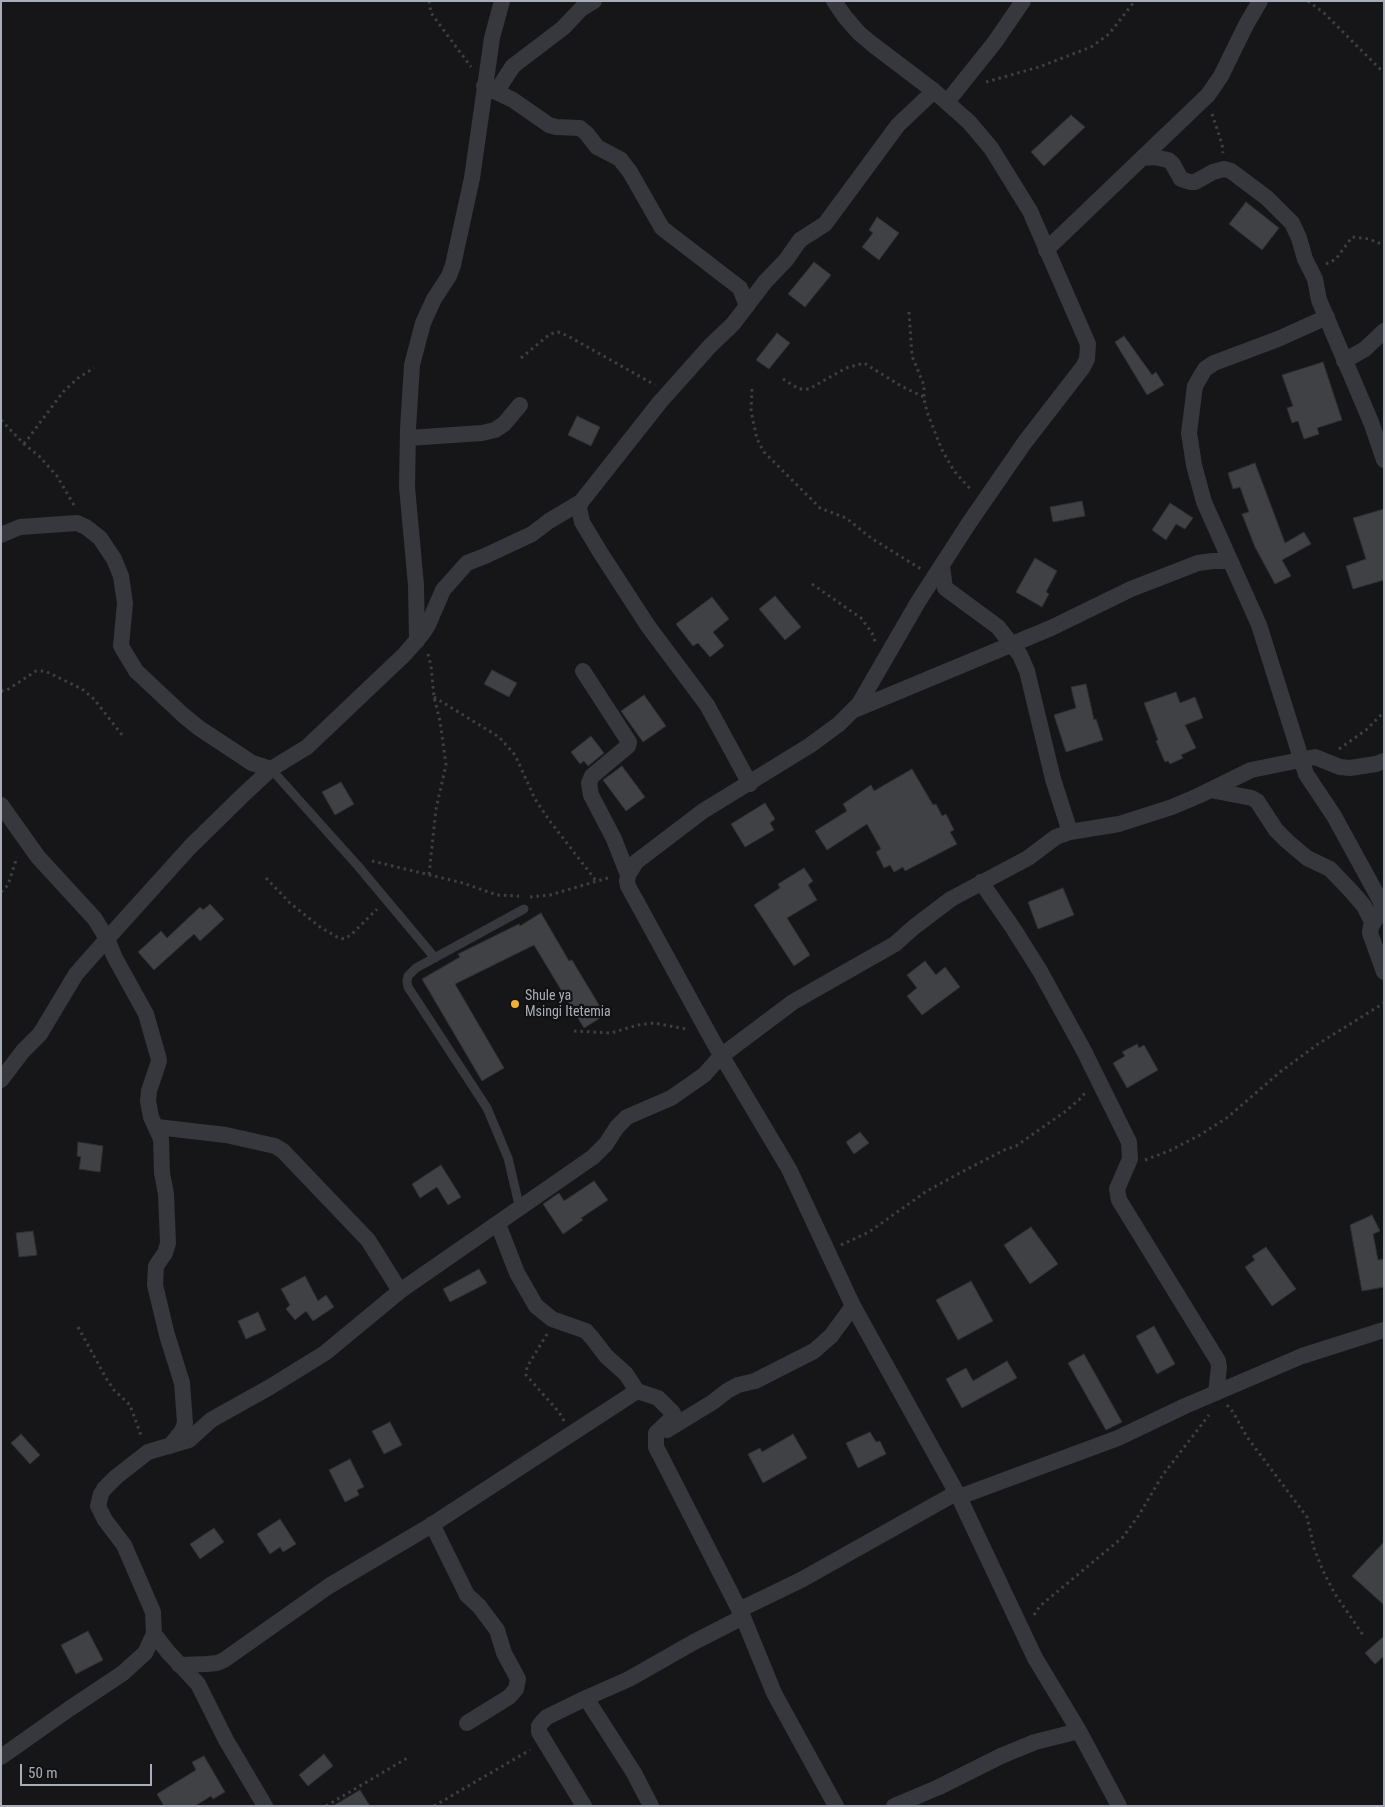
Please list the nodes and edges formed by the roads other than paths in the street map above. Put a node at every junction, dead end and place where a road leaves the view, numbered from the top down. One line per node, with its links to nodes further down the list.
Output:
1 (502, 1): 6 (street)
2 (594, 1): 6 (street)
3 (834, 1): 7 (street)
4 (1023, 1): 8 (street)
5 (1260, 1): 9 (street)
6 (490, 89): 11 (street); 16 (street)
7 (934, 91): 8 (street); 11 (street)
8 (952, 96): 10 (street)
9 (1143, 158): 10 (street); 12 (street)
10 (1046, 250): 21 (street)
11 (747, 306): 18 (street)
12 (1327, 317): 14 (street); 20 (street)
13 (1384, 331): 14 (street)
14 (1344, 361): 17 (street)
15 (520, 405): 16 (street)
16 (408, 438): 22 (street)
17 (1384, 460)
18 (581, 502): 22 (street); 29 (street)
19 (1, 535): 28 (street)
20 (1229, 561): 23 (street); 26 (street)
21 (938, 572): 23 (street); 25 (street)
22 (420, 637): 28 (street)
23 (1012, 644): 25 (street); 32 (street)
24 (583, 671): 33 (street)
25 (852, 711): 29 (street)
26 (1301, 759): 27 (street); 30 (street); 36 (street)
27 (1384, 761)
28 (271, 769): 37 (street); 38 (lane)
29 (750, 784): 33 (street)
30 (1210, 790): 32 (street); 36 (street)
31 (1, 805): 37 (street)
32 (1070, 832): 34 (street)
33 (627, 873): 40 (street)
34 (981, 882): 40 (street); 49 (street)
35 (524, 909): 38 (lane)
36 (1373, 924): 39 (street)
37 (107, 939): 41 (street); 42 (street)
38 (435, 958): 43 (lane)
39 (1384, 972)
40 (717, 1049): 43 (street); 46 (street)
41 (1, 1080)
42 (157, 1127): 45 (street); 51 (street)
43 (520, 1209): 44 (street)
44 (498, 1224): 45 (street); 48 (street)
45 (400, 1291): 51 (street)
46 (853, 1306): 50 (street); 52 (street)
47 (1384, 1330): 49 (street)
48 (637, 1391): 50 (street); 53 (street)
49 (1216, 1393): 52 (street)
50 (655, 1438): 54 (street)
51 (170, 1446): 55 (street)
52 (957, 1495): 54 (street); 59 (street)
53 (432, 1524): 56 (street); 58 (street)
54 (741, 1613): 57 (street); 64 (street)
55 (154, 1634): 56 (street); 60 (street)
56 (179, 1664): 61 (street)
57 (586, 1698): 62 (street); 63 (street)
58 (467, 1723)
59 (1078, 1731): 65 (street); 66 (street)
60 (1, 1758)
61 (264, 1806)
62 (584, 1806)
63 (651, 1806)
64 (836, 1806)
65 (895, 1806)
66 (1120, 1806)

